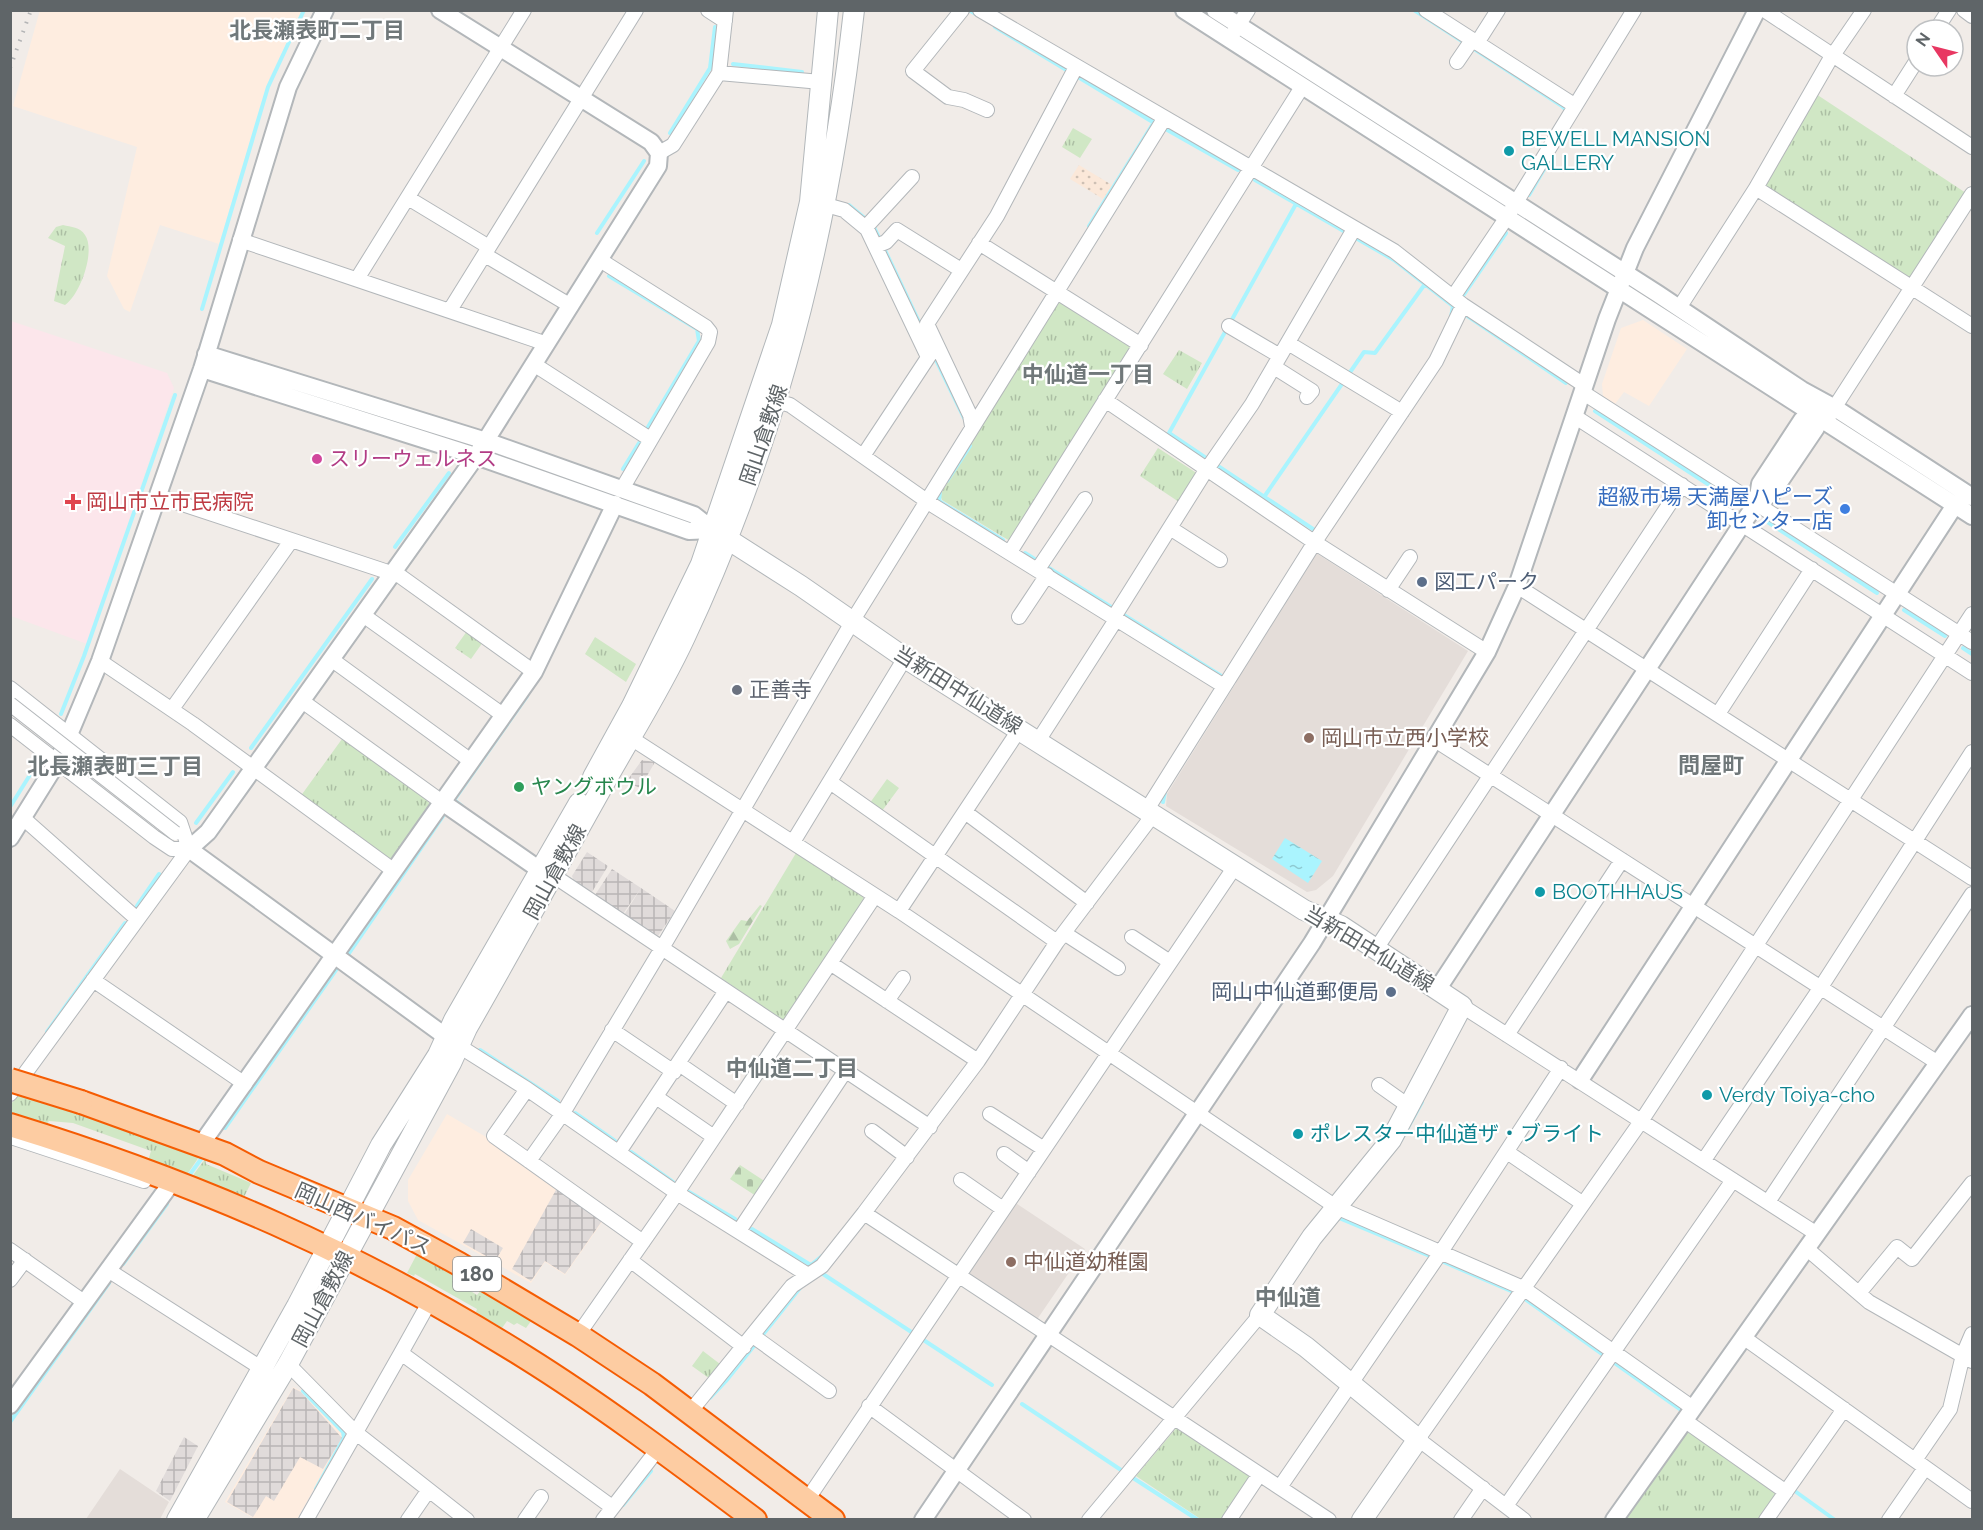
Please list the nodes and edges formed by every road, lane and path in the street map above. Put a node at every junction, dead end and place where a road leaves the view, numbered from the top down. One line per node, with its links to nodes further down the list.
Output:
1 (325, 10): 49 (street)
2 (440, 10): 19 (street)
3 (524, 10): 24 (street)
4 (636, 10): 33 (street)
5 (708, 10): 20 (street)
6 (828, 10): 30 (main road, 岡山倉敷線)
7 (854, 10): 44 (main road, 岡山倉敷線)
8 (962, 10): 34 (street)
9 (980, 10): 28 (street)
10 (1184, 10): 22 (street)
11 (1215, 10): 22 (street)
12 (1248, 10): 22 (street)
13 (1426, 10): 23 (street)
14 (1498, 10): 23 (street)
15 (1634, 10): 35 (street)
16 (1864, 10): 25 (street)
17 (1964, 10): 21 (street)
18 (1757, 12): 25 (street); 56 (street)
19 (460, 16): 24 (street)
20 (726, 16): 27 (street)
21 (1972, 16)
22 (1234, 32): 31 (street); 45 (street)
23 (1471, 43): 26 (street); 35 (street)
24 (501, 48): 33 (street); 43 (street)
25 (1834, 56): 32 (street); 41 (street)
26 (1457, 62)
27 (719, 72): 30 (street); 38 (street)
28 (1073, 72): 36 (street); 50 (street)
29 (1906, 78): 32 (street)
30 (821, 82): 96 (main road, 岡山倉敷線)
31 (1302, 87): 39 (street); 45 (street)
32 (1894, 96): 37 (street)
33 (581, 99): 38 (street); 52 (street)
34 (987, 110)
35 (1570, 111): 45 (street)
36 (1161, 123): 39 (street); 58 (street)
37 (1972, 147)
38 (659, 153): 53 (street)
39 (1252, 169): 48 (street); 66 (street)
40 (912, 177): 47 (street)
41 (1756, 188): 57 (street); 61 (street)
42 (1972, 194): 46 (street)
43 (408, 198): 52 (street); 55 (street)
44 (826, 205): 47 (street); 75 (main road, 岡山倉敷線)
45 (1511, 210): 56 (street); 59 (street)
46 (1967, 214): 57 (street)
47 (869, 224): 51 (street)
48 (1352, 233): 59 (street); 67 (street)
49 (240, 240): 55 (street); 69 (street)
50 (980, 243): 54 (street); 58 (street)
51 (881, 244): 54 (street); 68 (street)
52 (487, 251): 60 (street); 62 (street)
53 (600, 260): 60 (street); 80 (street)
54 (961, 270): 68 (street)
55 (357, 279): 62 (street)
56 (1622, 281): 61 (street); 72 (street); 77 (street)
57 (1912, 288): 64 (street); 77 (street)
58 (1053, 290): 66 (street); 79 (street)
59 (1459, 305): 72 (street); 76 (street)
60 (571, 306): 65 (street)
61 (1679, 308): 77 (street)
62 (450, 310): 65 (street)
63 (1229, 326): 71 (street)
64 (1972, 326)
65 (547, 344): 70 (street)
66 (1142, 345): 74 (street)
67 (1291, 345): 71 (street); 76 (street)
68 (932, 351): 79 (street); 83 (street)
69 (204, 361): 81 (street); 82 (street); 86 (street)
70 (534, 365): 80 (street); 81 (street)
71 (1278, 366): 73 (street); 84 (street)
72 (1583, 388): 78 (street); 91 (street)
73 (1307, 397)
74 (1105, 400): 84 (street); 99 (street)
75 (776, 401): 83 (street); 96 (main road, 岡山倉敷線)
76 (1399, 411): 98 (street)
77 (1824, 411): 88 (street); 91 (street); 92 (street)
78 (1574, 416): 85 (street); 105 (street)
79 (972, 426): 90 (street)
80 (650, 439): 87 (street)
81 (486, 441): 82 (street); 87 (street)
82 (476, 456): 87 (street); 104 (street)
83 (863, 456): 90 (street)
84 (1210, 464): 95 (street); 98 (street)
85 (1682, 485): 94 (street); 114 (street)
86 (158, 496): 97 (street); 121 (street)
87 (618, 497): 96 (street); 123 (street)
88 (1972, 497)
89 (1084, 499): 102 (street)
90 (927, 501): 99 (street); 113 (street)
91 (1757, 502): 94 (street); 107 (street)
92 (1955, 505): 93 (street); 107 (street)
93 (1972, 516)
94 (1742, 524): 103 (street); 122 (street)
95 (1170, 528): 101 (street); 108 (street)
96 (720, 534): 113 (main road, 当新田中仙道線); 134 (main road, 岡山倉敷線)
97 (291, 541): 104 (street); 129 (street)
98 (1314, 542): 106 (street); 125 (street)
99 (1010, 552): 102 (street)
100 (1410, 557): 106 (street)
101 (1220, 560)
102 (1043, 567): 108 (street); 112 (street)
103 (1812, 569): 109 (street); 130 (street)
104 (392, 574): 111 (street); 123 (street)
105 (1517, 586): 114 (street); 117 (street)
106 (1388, 590): 117 (street)
107 (1896, 593): 109 (street); 115 (street)
108 (1117, 614): 125 (street); 137 (street)
109 (1882, 614): 118 (street); 139 (street)
110 (1972, 614): 115 (street)
111 (363, 615): 120 (street); 131 (street)
112 (1019, 617)
113 (852, 622): 119 (main road, 当新田中仙道線); 147 (street)
114 (1587, 630): 122 (street); 143 (street)
115 (1960, 634): 116 (street); 118 (street)
116 (1972, 642)
117 (1487, 652): 136 (street)
118 (1946, 656): 124 (street); 145 (street)
119 (905, 658): 133 (main road, 当新田中仙道線); 144 (street)
120 (331, 659): 127 (street); 141 (street)
121 (100, 661): 129 (street); 135 (street)
122 (1647, 669): 130 (street); 150 (street)
123 (534, 672): 131 (street)
124 (1972, 673)
125 (1224, 686): 149 (street)
126 (10, 688): 135 (street)
127 (302, 700): 142 (street); 146 (street)
128 (10, 704): 155 (street, bridge)
129 (172, 709): 142 (street)
130 (1718, 714): 139 (street)
131 (503, 715): 141 (street)
132 (10, 725): 140 (street)
133 (1019, 730): 137 (main road, 当新田中仙道線); 148 (street)
134 (625, 733): 147 (street); 160 (main road, 岡山倉敷線)
135 (71, 734): 140 (street); 155 (street)
136 (1435, 740): 143 (street); 168 (street)
137 (1038, 741): 149 (main road, 当新田中仙道線)
138 (1972, 752): 153 (street)
139 (1788, 759): 145 (street); 165 (street)
140 (58, 761): 151 (street); 155 (street)
141 (471, 761): 146 (street)
142 (252, 768): 155 (street); 159 (street)
143 (1492, 774): 150 (street); 173 (street)
144 (830, 782): 154 (street); 156 (street)
145 (1851, 799): 153 (street); 171 (street)
146 (442, 802): 159 (street); 160 (street)
147 (742, 809): 154 (street); 172 (street)
148 (965, 812): 156 (street); 164 (street)
149 (1149, 813): 158 (main road, 当新田中仙道線); 164 (street)
150 (1552, 814): 157 (street); 181 (street)
151 (23, 818): 152 (street); 167 (street)
152 (10, 838)
153 (1915, 841): 161 (street); 180 (street)
154 (793, 842): 163 (street)
155 (189, 849): 167 (street); 174 (street)
156 (934, 858): 166 (street); 170 (street)
157 (1622, 860): 165 (street); 190 (street)
158 (1236, 865): 168 (main road, 当新田中仙道線); 175 (street)
159 (393, 870): 174 (street)
160 (547, 873): 172 (street); 191 (main road, 岡山倉敷線)
161 (1972, 878)
162 (1972, 894): 187 (street)
163 (874, 897): 166 (street); 176 (street)
164 (1087, 903): 170 (street)
165 (1694, 904): 171 (street); 200 (street)
166 (899, 911): 183 (street)
167 (137, 919): 179 (street)
168 (1326, 919): 173 (main road, 当新田中仙道線); 210 (street)
169 (1132, 937): 175 (street)
170 (1061, 938): 177 (street); 183 (street)
171 (1756, 945): 180 (street); 211 (street)
172 (662, 947): 182 (street); 188 (street)
173 (1376, 950): 181 (main road, 当新田中仙道線)
174 (333, 956): 191 (street); 201 (street)
175 (1170, 962): 192 (street)
176 (830, 963): 184 (street); 189 (street)
177 (1118, 968)
178 (903, 978): 184 (street)
179 (93, 980): 199 (street); 201 (street)
180 (1821, 987): 187 (street); 223 (street)
181 (1437, 990): 185 (main road, 当新田中仙道線)
182 (726, 991): 189 (street); 195 (street)
183 (1024, 996): 192 (street); 193 (street)
184 (887, 1001): 193 (street)
185 (1462, 1006): 190 (street); 207 (main road)
186 (1972, 1015): 194 (street)
187 (1885, 1028): 194 (street); 232 (street)
188 (612, 1030): 195 (street); 208 (street)
189 (785, 1030): 198 (street); 206 (street)
190 (1507, 1035): 196 (street)
191 (452, 1042): 203 (street); 238 (main road, 岡山倉敷線)
192 (1108, 1054): 210 (street); 218 (street)
193 (978, 1061): 213 (street)
194 (1938, 1062): 240 (street)
195 (677, 1068): 205 (street); 206 (street)
196 (1561, 1068): 200 (street); 220 (street)
197 (10, 1069): 199 (street)
198 (846, 1070): 213 (street); 239 (street)
199 (18, 1077): 204 (street); 216 (street); 225 (highway, 岡山西バイパス / 180, bridge)
200 (1580, 1080): 211 (street)
201 (245, 1084): 216 (street)
202 (1379, 1085): 207 (street)
203 (527, 1089): 208 (street); 224 (street)
204 (10, 1094)
205 (656, 1097): 217 (street); 219 (street)
206 (737, 1104): 217 (street)
207 (1410, 1107): 235 (main road)
208 (563, 1113): 219 (street); 224 (street)
209 (990, 1114): 218 (street)
210 (1196, 1114): 235 (street); 259 (street)
211 (1642, 1120): 223 (street); 233 (street)
212 (10, 1125): 237 (highway, 岡山西バイパス / 180)
213 (930, 1127): 221 (street)
214 (872, 1131): 221 (street)
215 (10, 1136): 230 (street)
216 (207, 1136): 225 (street)
217 (714, 1137): 231 (street)
218 (1044, 1149): 226 (street)
219 (619, 1152): 231 (street)
220 (1507, 1152): 233 (street); 245 (street)
221 (904, 1154): 236 (street)
222 (1004, 1154): 226 (street)
223 (1704, 1160): 228 (street)
224 (528, 1161): 241 (street)
225 (259, 1172): 238 (highway, 岡山西バイパス / 180)
226 (1029, 1172): 234 (street)
227 (961, 1180): 234 (street)
228 (1733, 1180): 232 (street); 263 (street)
229 (1972, 1183): 253 (street)
230 (167, 1189): 237 (street); 248 (street)
231 (677, 1193): 239 (street); 241 (street)
232 (1768, 1202): 240 (street)
233 (1582, 1203): 252 (street)
234 (1003, 1209): 250 (street)
235 (1341, 1210): 245 (street); 256 (main road)
236 (864, 1213): 249 (street); 250 (street)
237 (258, 1214): 244 (highway, 岡山西バイパス / 180)
238 (357, 1214): 244 (main road, 岡山倉敷線); 258 (highway, 岡山西バイパス / 180)
239 (739, 1231): 249 (street)
240 (1816, 1233): 242 (street)
241 (643, 1242): 247 (street)
242 (1806, 1248): 253 (street); 260 (street)
243 (10, 1250): 246 (street)
244 (337, 1252): 254 (highway, 岡山西バイパス / 180); 265 (main road, 岡山倉敷線); 266 (main road, 岡山倉敷線)
245 (1438, 1257): 252 (street); 267 (street)
246 (25, 1260): 251 (street); 255 (street)
247 (630, 1260): 258 (street); 261 (street)
248 (108, 1270): 255 (street); 266 (street)
249 (814, 1271): 261 (street)
250 (959, 1275): 259 (street); 270 (street)
251 (10, 1280)
252 (1523, 1288): 263 (street); 276 (street)
253 (1859, 1293): 264 (street)
254 (430, 1301): 262 (street); 277 (highway, 岡山西バイパス / 180)
255 (84, 1302): 269 (street)
256 (1264, 1318): 267 (main road); 274 (street)
257 (1972, 1334): 264 (street)
258 (578, 1335): 272 (highway, 岡山西バイパス / 180)
259 (1047, 1335): 274 (street); 279 (street)
260 (1743, 1337): 271 (street); 273 (street)
261 (754, 1341): 268 (street); 272 (street)
262 (401, 1353): 275 (street); 289 (street)
263 (1612, 1358): 273 (street); 288 (street)
264 (1968, 1358): 278 (street)
265 (288, 1364): 275 (street); 291 (main road, 岡山倉敷線)
266 (261, 1368): 290 (main road, 岡山倉敷線)
267 (1351, 1384): 276 (main road); 281 (street)
268 (829, 1390)
269 (10, 1405)
270 (870, 1406): 279 (street); 286 (street)
271 (1844, 1410): 278 (street); 283 (street)
272 (690, 1412): 286 (highway, 岡山西バイパス / 180)
273 (1688, 1415): 283 (street); 307 (street)
274 (1177, 1419): 280 (street); 301 (street)
275 (355, 1432): 284 (street); 292 (street)
276 (1418, 1438): 282 (street); 304 (main road)
277 (658, 1449): 289 (street); 297 (highway, 岡山西バイパス / 180)
278 (1920, 1464): 287 (street); 309 (street)
279 (957, 1470): 299 (street); 300 (street)
280 (1259, 1475): 281 (street); 302 (street)
281 (1280, 1487): 303 (street)
282 (1483, 1488): 288 (street); 305 (street)
283 (1788, 1489): 308 (street)
284 (428, 1491): 293 (street); 294 (street)
285 (541, 1497): 295 (street)
286 (807, 1500): 298 (highway, 岡山西バイパス / 180)
287 (1972, 1501)
288 (1506, 1506): 306 (street)
289 (612, 1507): 296 (street)
290 (177, 1520)
291 (194, 1520)
292 (306, 1520)
293 (408, 1520)
294 (467, 1520)
295 (525, 1520)
296 (603, 1520)
297 (755, 1520)
298 (833, 1520)
299 (923, 1520)
300 (1024, 1520)
301 (1089, 1520)
302 (1229, 1520)
303 (1329, 1520)
304 (1362, 1520)
305 (1461, 1520)
306 (1524, 1520)
307 (1614, 1520)
308 (1766, 1520)
309 (1889, 1520)

